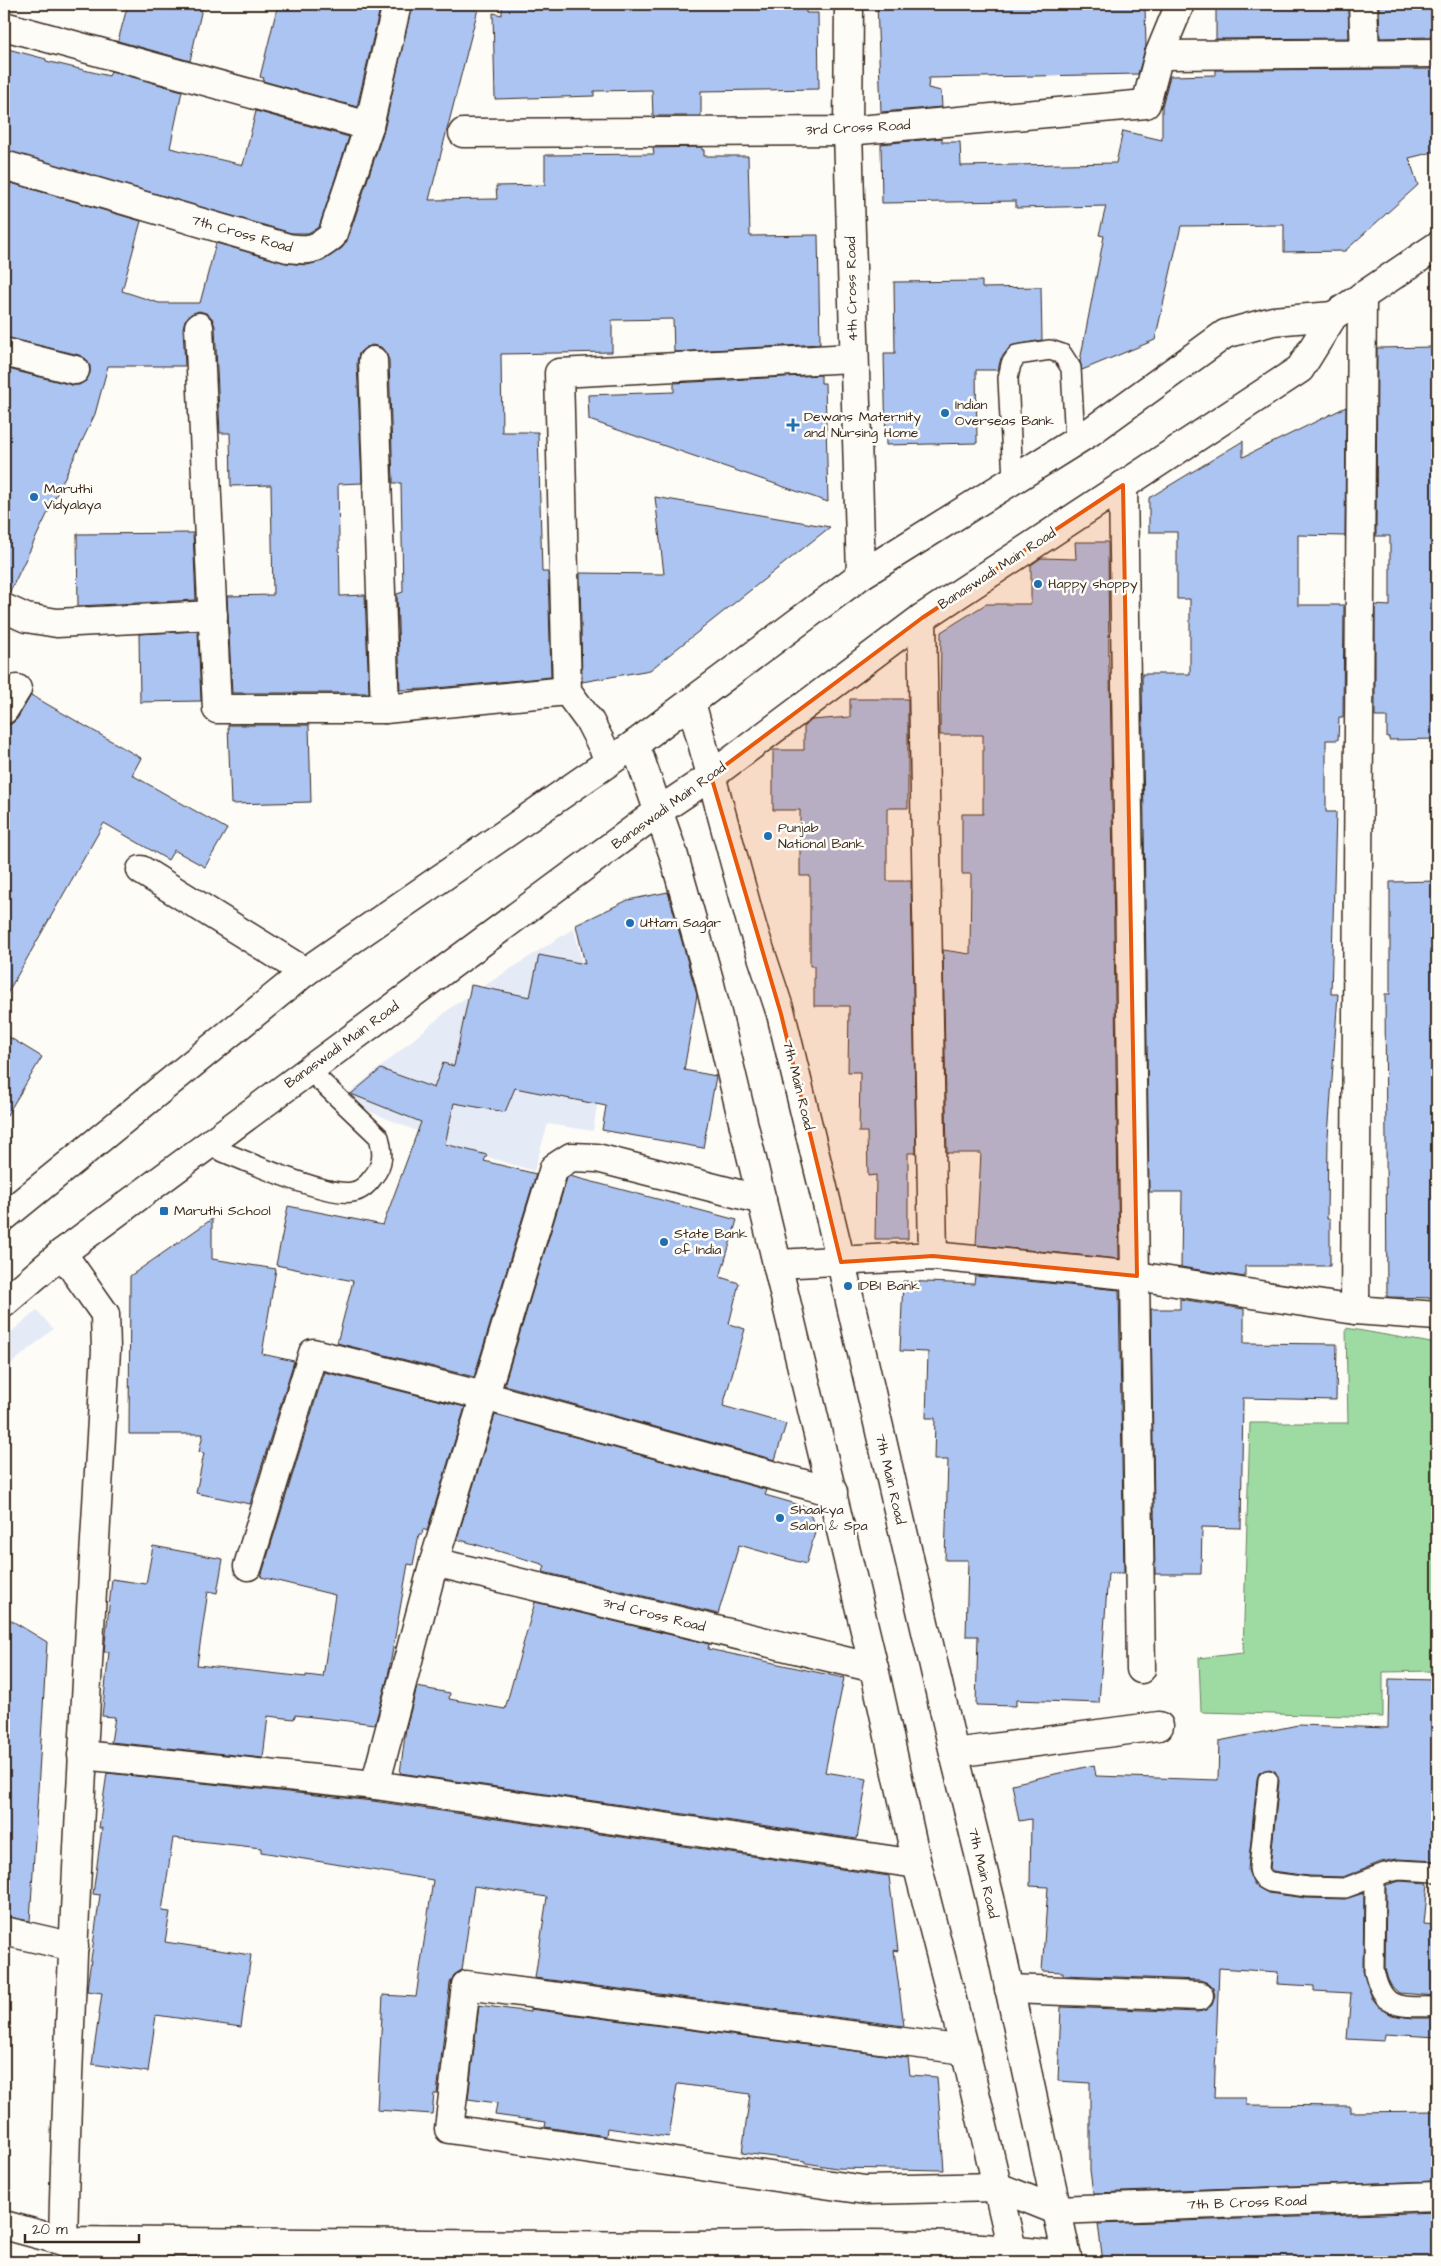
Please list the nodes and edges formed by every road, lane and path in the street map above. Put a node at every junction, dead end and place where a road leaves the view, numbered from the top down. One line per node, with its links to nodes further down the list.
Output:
1 (397, 4): 9 (street, 7th Cross Road)
2 (849, 4): 10 (street, 4th Cross Road)
3 (1180, 4): 8 (street, 3rd Cross Road)
4 (1364, 4): 6 (street)
5 (4, 26): 9 (street)
6 (1364, 52): 7 (street); 8 (street)
7 (1437, 53)
8 (1159, 55): 10 (street, 3rd Cross Road)
9 (369, 126): 12 (street, 7th Cross Road)
10 (848, 131): 11 (street, 3rd Cross Road); 18 (street, 4th Cross Road)
11 (463, 133)
12 (4, 165)
13 (1437, 246): 14 (street, Banaswadi Main Road)
14 (1362, 296): 15 (street, Banaswadi Main Road); 47 (street)
15 (1333, 316): 21 (street, Banaswadi Main Road); 23 (street, Banaswadi Main Road)
16 (199, 327): 26 (street)
17 (4, 352): 20 (street)
18 (853, 358): 24 (street, 4th Cross Road); 28 (street)
19 (373, 362): 30 (street)
20 (74, 370)
21 (1075, 441): 22 (street, Banaswadi Main Road); 22 (lane)
22 (1013, 480): 24 (street, Banaswadi Main Road)
23 (1123, 485): 27 (street, Banaswadi Main Road); 45 (street)
24 (861, 575): 29 (street, Banaswadi Main Road)
25 (4, 608): 26 (street)
26 (213, 615): 30 (street)
27 (922, 618): 33 (street, Banaswadi Main Road); 42 (street)
28 (567, 691): 30 (street); 32 (street)
29 (691, 702): 31 (street, Banaswadi Main Road); 33 (street, 7th Main Road)
30 (385, 709)
31 (635, 744): 32 (street, Banaswadi Main Road); 34 (street)
32 (610, 761): 36 (street, Banaswadi Main Road)
33 (712, 776): 34 (street, Banaswadi Main Road); 43 (street, 7th Main Road)
34 (659, 811): 37 (street, Banaswadi Main Road); 39 (street)
35 (141, 870): 36 (street)
36 (305, 972): 40 (street, Banaswadi Main Road)
37 (310, 1070): 38 (street, Banaswadi Main Road); 38 (lane)
38 (206, 1146): 41 (street, Banaswadi Main Road)
39 (762, 1200): 44 (street); 49 (street)
40 (4, 1217)
41 (62, 1253): 46 (street, Banaswadi Main Road); 57 (street)
42 (933, 1256): 43 (street); 45 (street)
43 (841, 1262): 44 (street); 56 (street, 7th Main Road)
44 (778, 1264): 50 (street)
45 (1136, 1276): 47 (street); 54 (street)
46 (4, 1303)
47 (1355, 1310): 48 (street)
48 (1437, 1316)
49 (484, 1396): 50 (street); 51 (street); 52 (street)
50 (833, 1492): 53 (street)
51 (434, 1562): 53 (street, 3rd Cross Road); 59 (street)
52 (248, 1566)
53 (874, 1668): 60 (street)
54 (1141, 1669)
55 (1159, 1726): 56 (street)
56 (954, 1753): 65 (street, 7th Main Road)
57 (82, 1755): 59 (street); 64 (street)
58 (1268, 1780): 62 (lane)
59 (375, 1786): 60 (street)
60 (917, 1864): 68 (street)
61 (1437, 1872): 62 (lane)
62 (1375, 1876): 67 (lane)
63 (4, 1931): 64 (street)
64 (74, 1946): 73 (street)
65 (1008, 1989): 66 (street); 71 (street, 7th Main Road)
66 (1199, 1996)
67 (1437, 2007)
68 (965, 2050): 69 (street); 69 (street)
69 (998, 2187): 71 (street); 76 (street)
70 (1437, 2196): 71 (street, 7th B Cross Road)
71 (1056, 2210): 77 (street, 7th Main Road)
72 (4, 2225): 73 (street)
73 (63, 2241): 75 (street)
74 (886, 2253): 75 (street); 76 (street)
75 (669, 2254)
76 (1013, 2256): 77 (street)
77 (1068, 2260)

